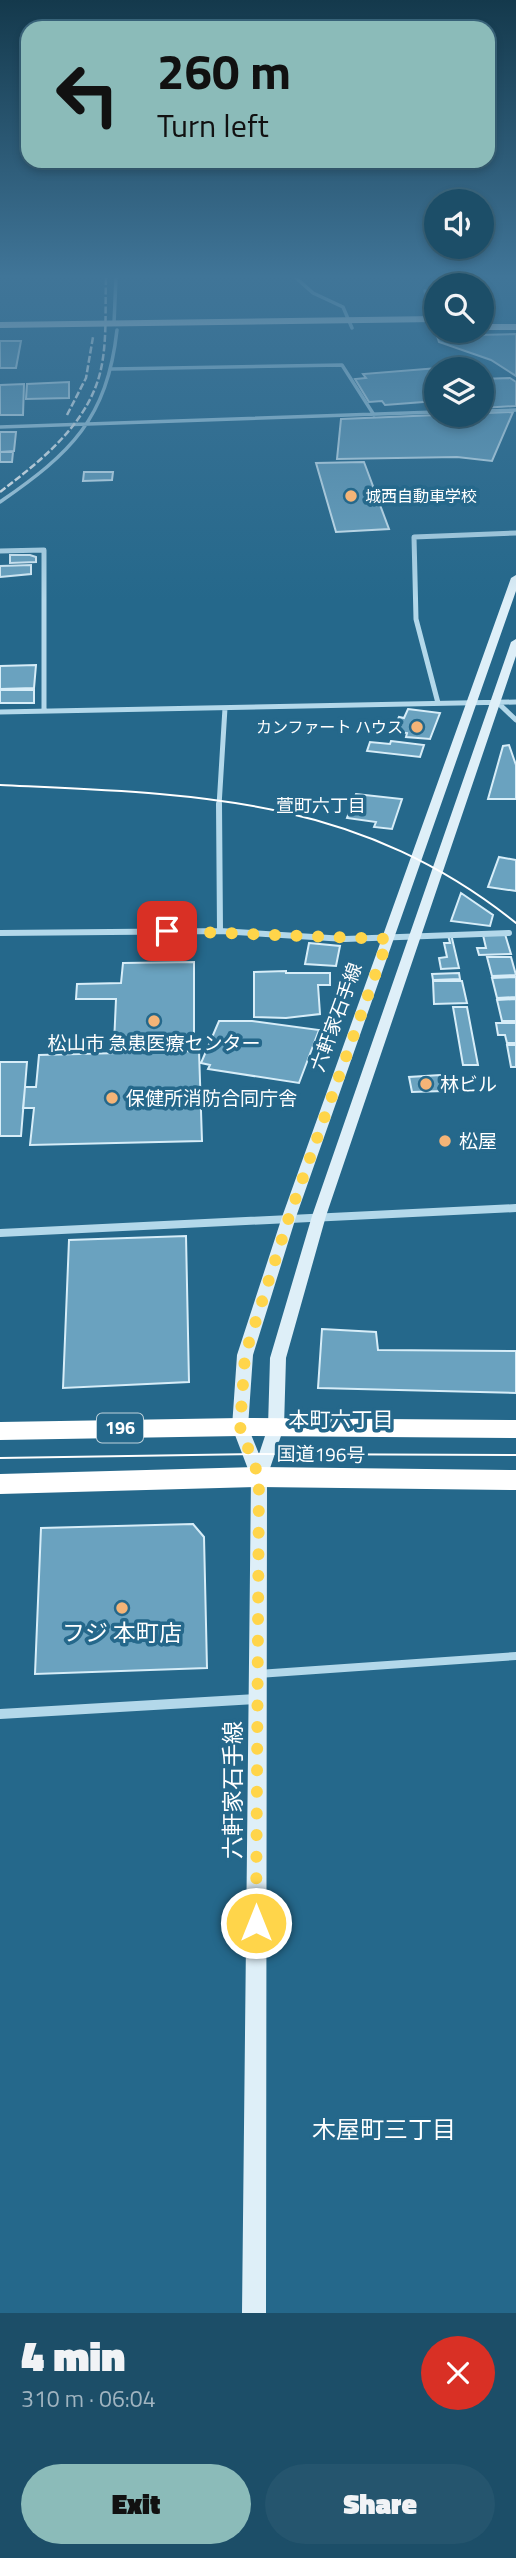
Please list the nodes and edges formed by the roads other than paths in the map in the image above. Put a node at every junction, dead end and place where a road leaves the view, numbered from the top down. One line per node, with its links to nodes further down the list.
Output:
1 (107, 386): 7 (street)
2 (355, 386): 6 (street)
3 (516, 410): 4 (street)
4 (494, 411)
5 (424, 413): 6 (street)
6 (374, 415): 7 (street)
7 (86, 424): 8 (street); 9 (street)
8 (0, 427)
9 (0, 502)
10 (516, 533): 16 (street)
11 (0, 551): 19 (street)
12 (516, 578): 17 (main road, 六軒家石手線)
13 (516, 642): 14 (main road, 六軒家石手線)
14 (497, 702): 15 (street); 17 (street); 21 (street); 25 (main road, 六軒家石手線)
15 (516, 702)
16 (438, 703): 17 (street); 18 (street)
17 (471, 703): 26 (main road, 六軒家石手線)
18 (225, 708): 19 (street); 22 (street)
19 (44, 710): 20 (street)
20 (0, 712)
21 (516, 720)
22 (220, 932): 23 (street); 26 (street)
23 (0, 933)
24 (509, 933): 25 (street)
25 (416, 937): 26 (street); 28 (main road, 六軒家石手線)
26 (388, 939): 29 (main road, 六軒家石手線)
27 (516, 1208): 28 (street)
28 (319, 1216): 29 (street); 32 (main road, 六軒家石手線)
29 (289, 1217): 30 (street); 31 (main road, 六軒家石手線)
30 (0, 1233)
31 (240, 1427): 32 (highway, 国道196号 / 196); 34 (highway, 国道196号 / 196); 35 (main road, 六軒家石手線)
32 (276, 1427): 33 (highway, 国道196号 / 196); 35 (main road, 六軒家石手線)
33 (516, 1429)
34 (0, 1431)
35 (259, 1477): 36 (highway, 国道196号); 37 (highway, 国道196号); 39 (main road, 六軒家石手線)
36 (516, 1480)
37 (0, 1484)
38 (516, 1656): 39 (street)
39 (257, 1674): 40 (main road, 六軒家石手線)
40 (258, 1699): 41 (street); 42 (main road, 六軒家石手線)
41 (0, 1714)
42 (254, 2313)

